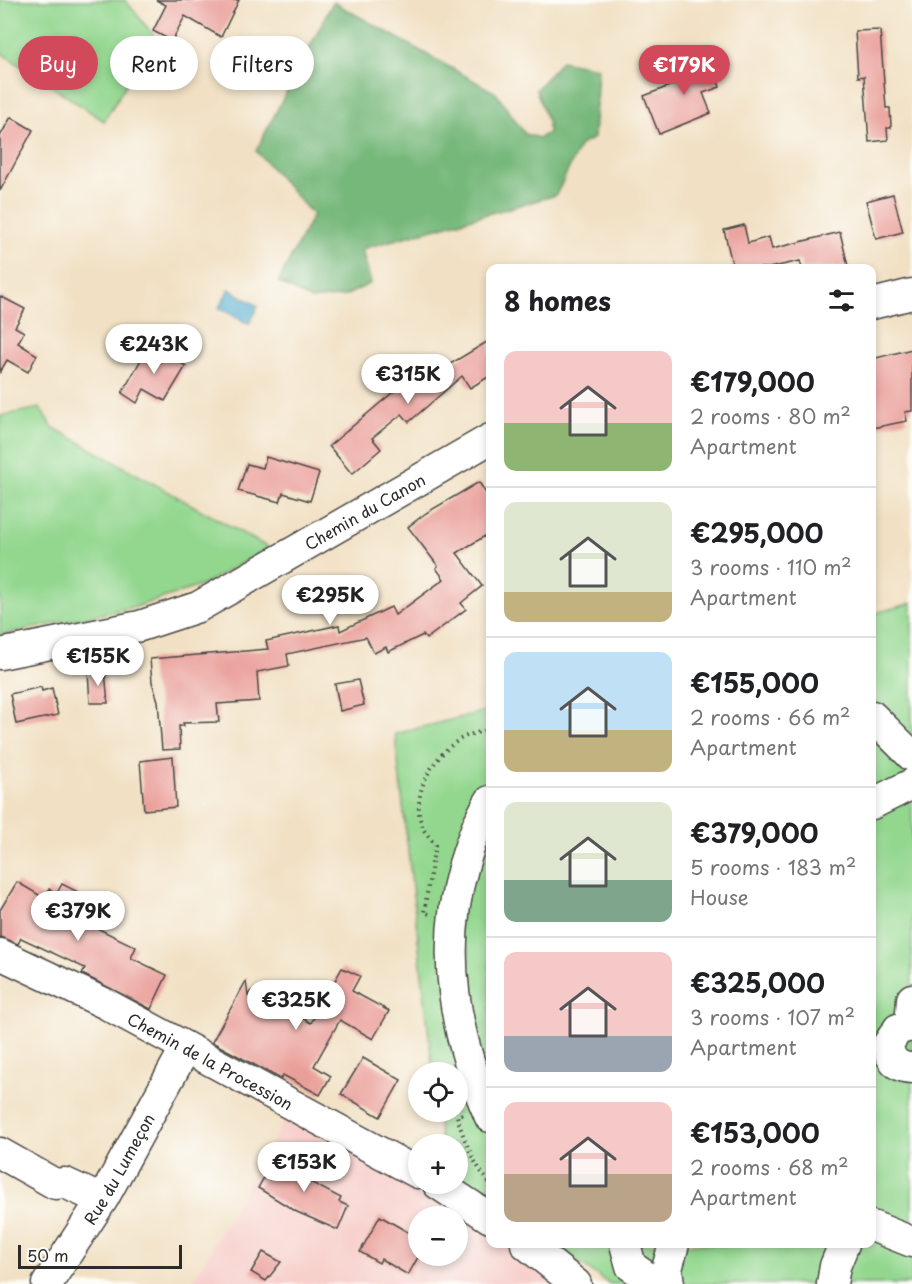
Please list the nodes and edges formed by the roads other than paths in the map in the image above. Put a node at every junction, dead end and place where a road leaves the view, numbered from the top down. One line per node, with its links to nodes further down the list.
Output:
1 (912, 294): 2 (street)
2 (876, 303)
3 (486, 441): 4 (street, Chemin du Canon)
4 (0, 654)
5 (876, 720): 6 (street)
6 (912, 756)
7 (912, 784): 8 (street)
8 (876, 802)
9 (486, 809): 12 (street)
10 (0, 954): 11 (street, Chemin de la Procession)
11 (185, 1049): 15 (street, Chemin de la Procession); 17 (street, Rue du Lumeçon)
12 (482, 1069): 13 (street)
13 (486, 1097)
14 (0, 1153): 17 (street)
15 (408, 1168)
16 (453, 1194): 18 (street)
17 (102, 1200): 26 (street, Rue du Lumeçon)
18 (486, 1215)
19 (876, 1228): 20 (street)
20 (912, 1242)
21 (531, 1248): 27 (street)
22 (610, 1248): 25 (street)
23 (673, 1248): 29 (street)
24 (842, 1248): 30 (street)
25 (628, 1255): 28 (street)
26 (47, 1284)
27 (576, 1284)
28 (657, 1284)
29 (669, 1284)
30 (832, 1284)

